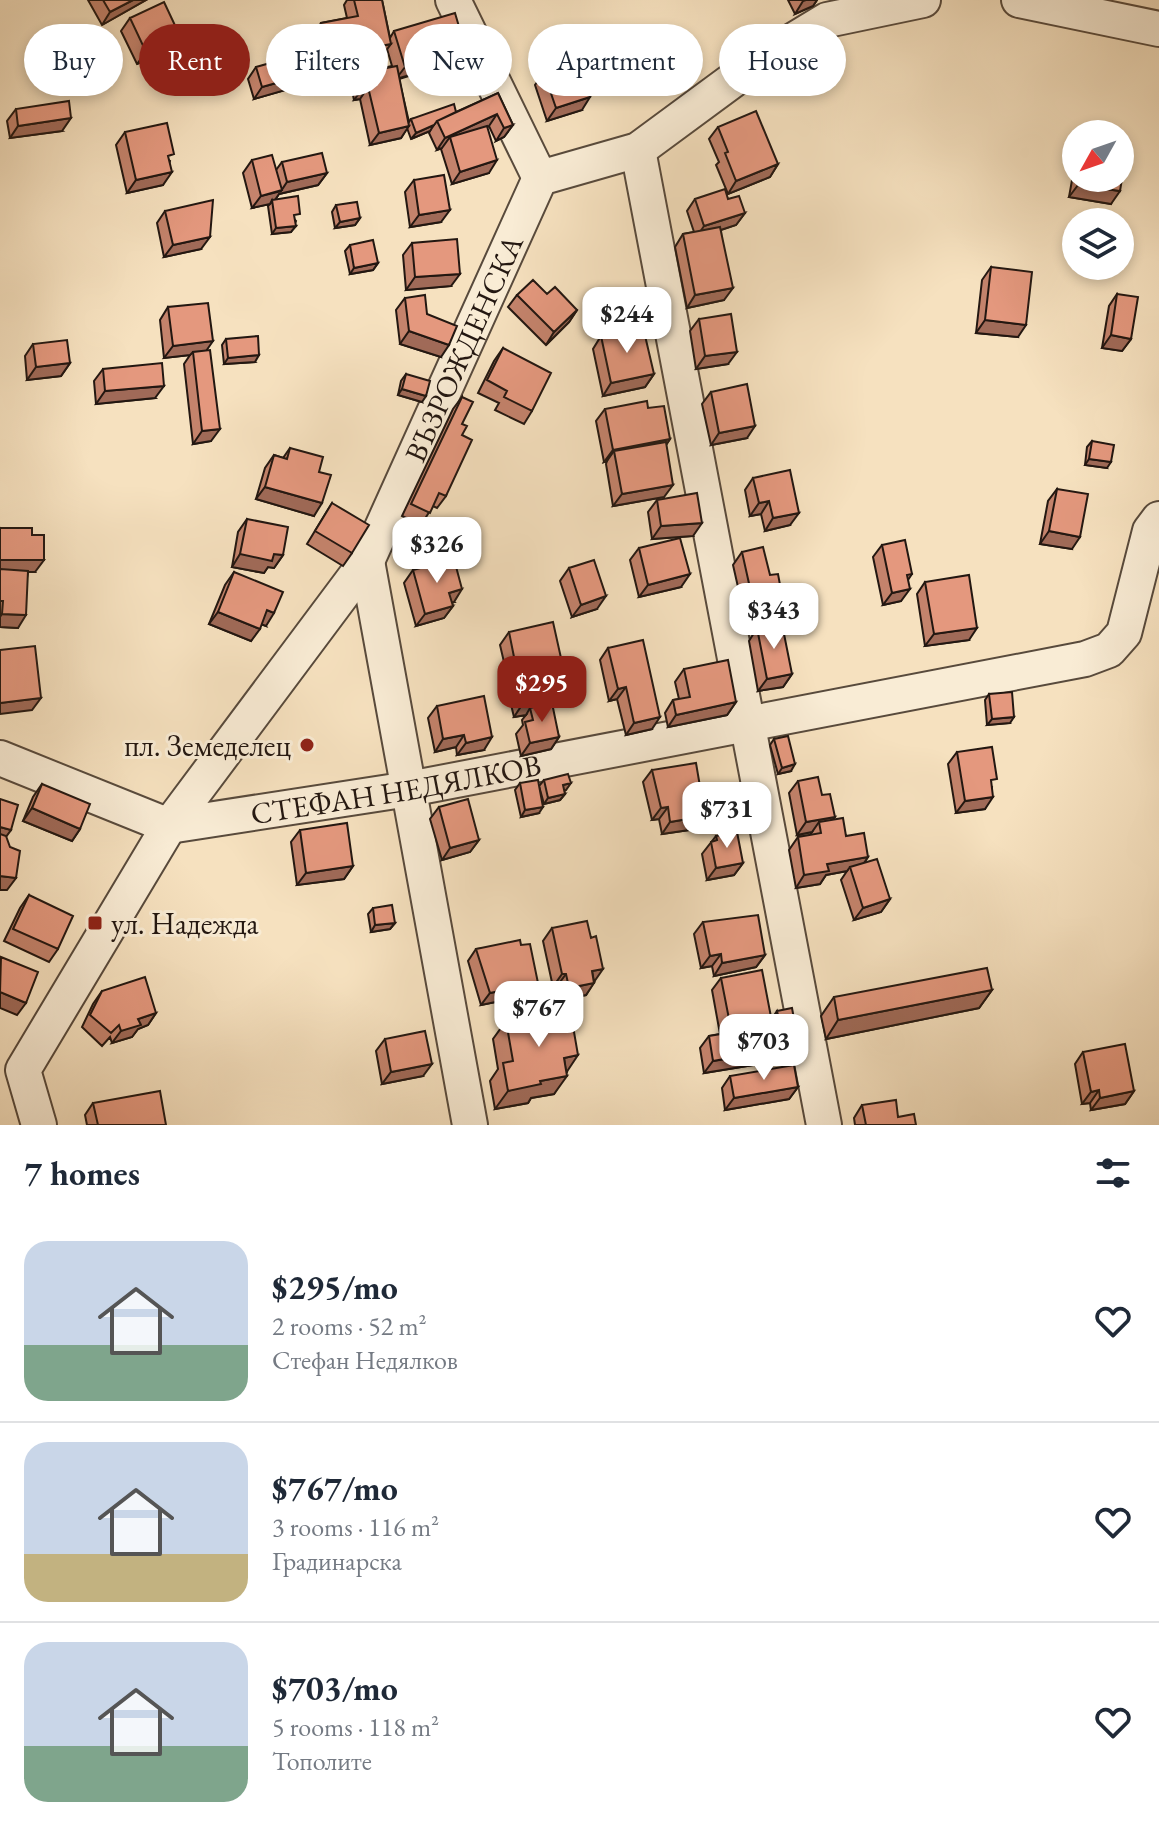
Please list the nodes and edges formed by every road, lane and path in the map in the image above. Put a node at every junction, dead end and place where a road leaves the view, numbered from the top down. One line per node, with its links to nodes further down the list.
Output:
1 (453, 0): 6 (street)
2 (923, 0): 5 (street)
3 (1019, 0): 4 (street)
4 (1159, 29)
5 (638, 150): 6 (street); 9 (street)
6 (540, 178): 8 (street, ВЪЗРОЖДЕНСКА)
7 (1159, 519): 9 (street, СТЕФАН НЕДЯЛКОВ)
8 (367, 561): 11 (street); 12 (street, ВЪЗРОЖДЕНСКА)
9 (749, 723): 11 (street, СТЕФАН НЕДЯЛКОВ); 16 (street)
10 (0, 758): 12 (street)
11 (409, 789): 12 (street, СТЕФАН НЕДЯЛКОВ); 15 (street)
12 (169, 826): 13 (street, ВЪЗРОЖДЕНСКА)
13 (12, 1073): 14 (street, ВЪЗРОЖДЕНСКА)
14 (39, 1125)
15 (470, 1125)
16 (824, 1125)

